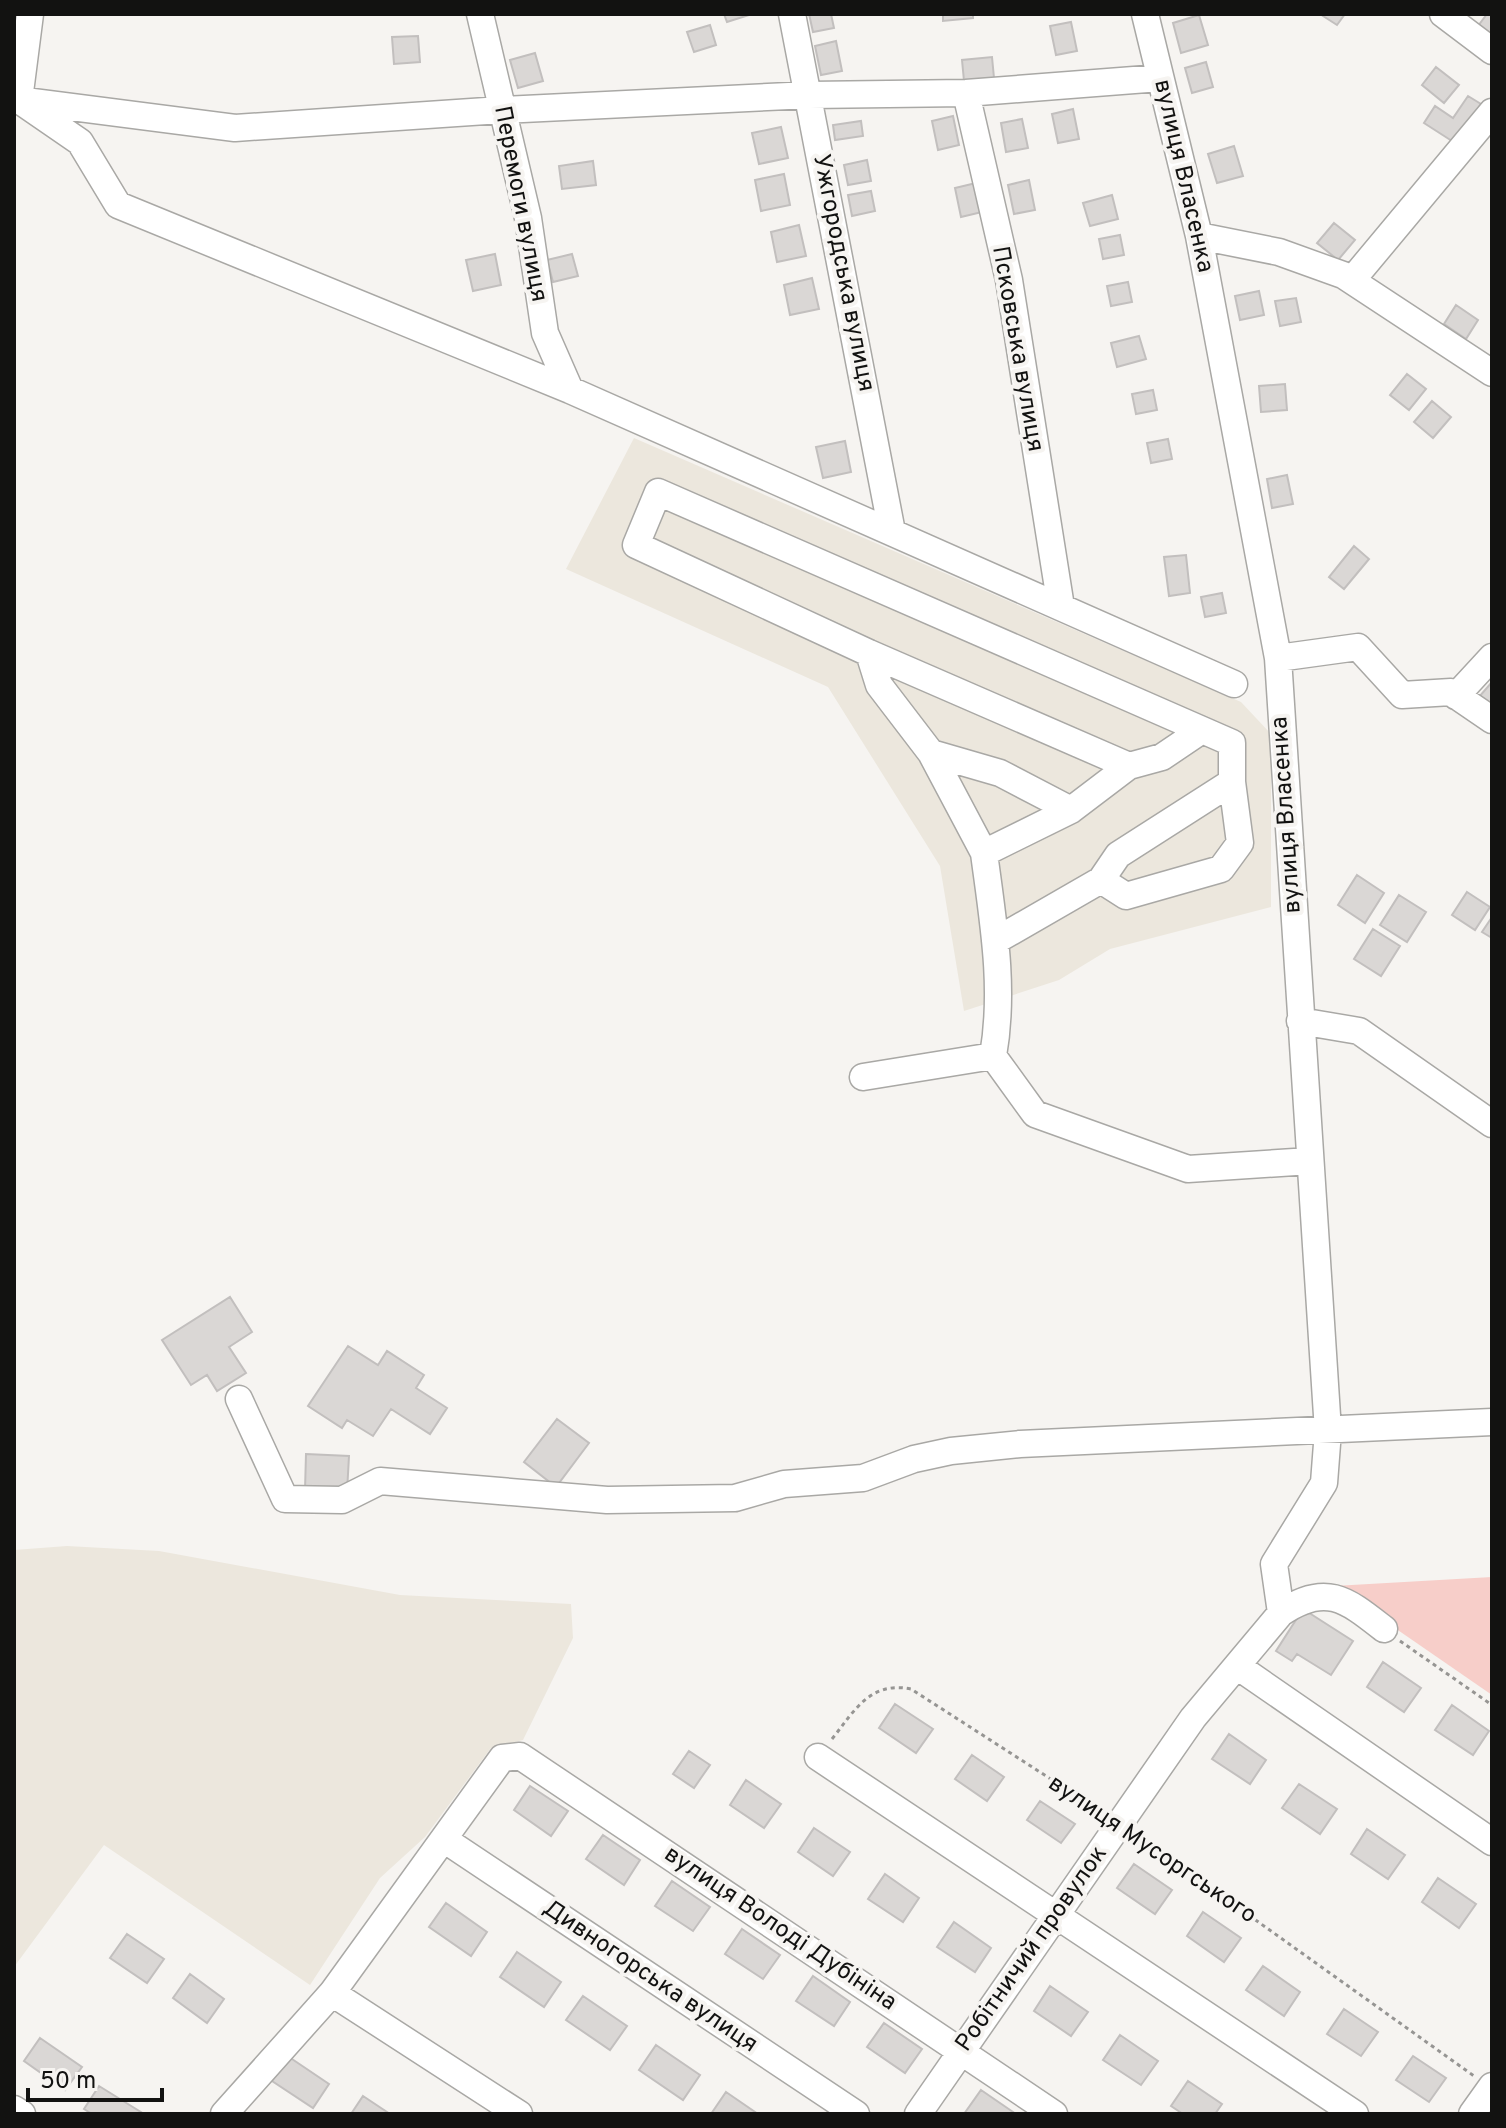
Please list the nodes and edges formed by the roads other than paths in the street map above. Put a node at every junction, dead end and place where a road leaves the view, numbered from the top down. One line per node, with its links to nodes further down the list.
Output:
1 (30, 14): 10 (street)
2 (480, 14): 11 (street, Перемоги вулиця)
3 (792, 14): 9 (street, Ужгородська вулиця)
4 (1145, 14): 7 (street, вулиця Власенка)
5 (1443, 14): 6 (street)
6 (1492, 51)
7 (1160, 78): 8 (street); 13 (street, вулиця Власенка)
8 (966, 93): 9 (street); 18 (street, Псковська вулиця)
9 (810, 95): 11 (street); 17 (street, Ужгородська вулиця)
10 (16, 99): 11 (street); 16 (street)
11 (501, 110): 16 (street, Перемоги вулиця)
12 (1492, 112): 14 (street)
13 (1199, 236): 14 (street); 21 (street, вулиця Власенка)
14 (1352, 280): 15 (street)
15 (1492, 373)
16 (570, 390): 17 (street)
17 (892, 532): 18 (street)
18 (1061, 607): 22 (street)
19 (869, 653): 25 (street); 26 (street); 27 (street)
20 (1492, 657): 23 (street)
21 (1278, 658): 23 (street); 33 (street, вулиця Власенка)
22 (1234, 684)
23 (1456, 696): 24 (street)
24 (1492, 720)
25 (1202, 730): 27 (street); 28 (street)
26 (931, 753): 29 (street); 30 (street)
27 (1129, 766): 29 (street)
28 (1232, 782): 31 (street); 31 (street)
29 (1071, 810): 30 (street)
30 (984, 853): 32 (street)
31 (1101, 880): 32 (street)
32 (995, 941): 34 (street)
33 (1300, 1021): 36 (street); 37 (street, вулиця Власенка)
34 (993, 1056): 35 (street); 37 (street)
35 (863, 1077)
36 (1492, 1124)
37 (1310, 1161): 40 (street, вулиця Власенка)
38 (239, 1399): 40 (street)
39 (1492, 1422): 40 (street)
40 (1328, 1431): 41 (street, вулиця Власенка)
41 (1281, 1613): 42 (street, Робітничий провулок); 43 (street, Робітничий провулок)
42 (1384, 1629)
43 (1237, 1666): 46 (street); 47 (street, Робітничий провулок)
44 (818, 1757): 47 (street)
45 (445, 1840): 48 (street); 49 (street, вулиця Володі Дубініна); 55 (street, Дивногорська вулиця)
46 (1492, 1842)
47 (1054, 1916): 49 (street, Робітничий провулок); 58 (street)
48 (332, 1993): 53 (street); 54 (street)
49 (962, 2051): 56 (street, Робітничий провулок); 57 (street, вулиця Володі Дубініна)
50 (1491, 2087): 59 (street)
51 (14, 2109): 52 (street)
52 (22, 2114)
53 (224, 2114)
54 (519, 2114)
55 (856, 2114)
56 (918, 2114)
57 (1054, 2114)
58 (1355, 2114)
59 (1472, 2114)

